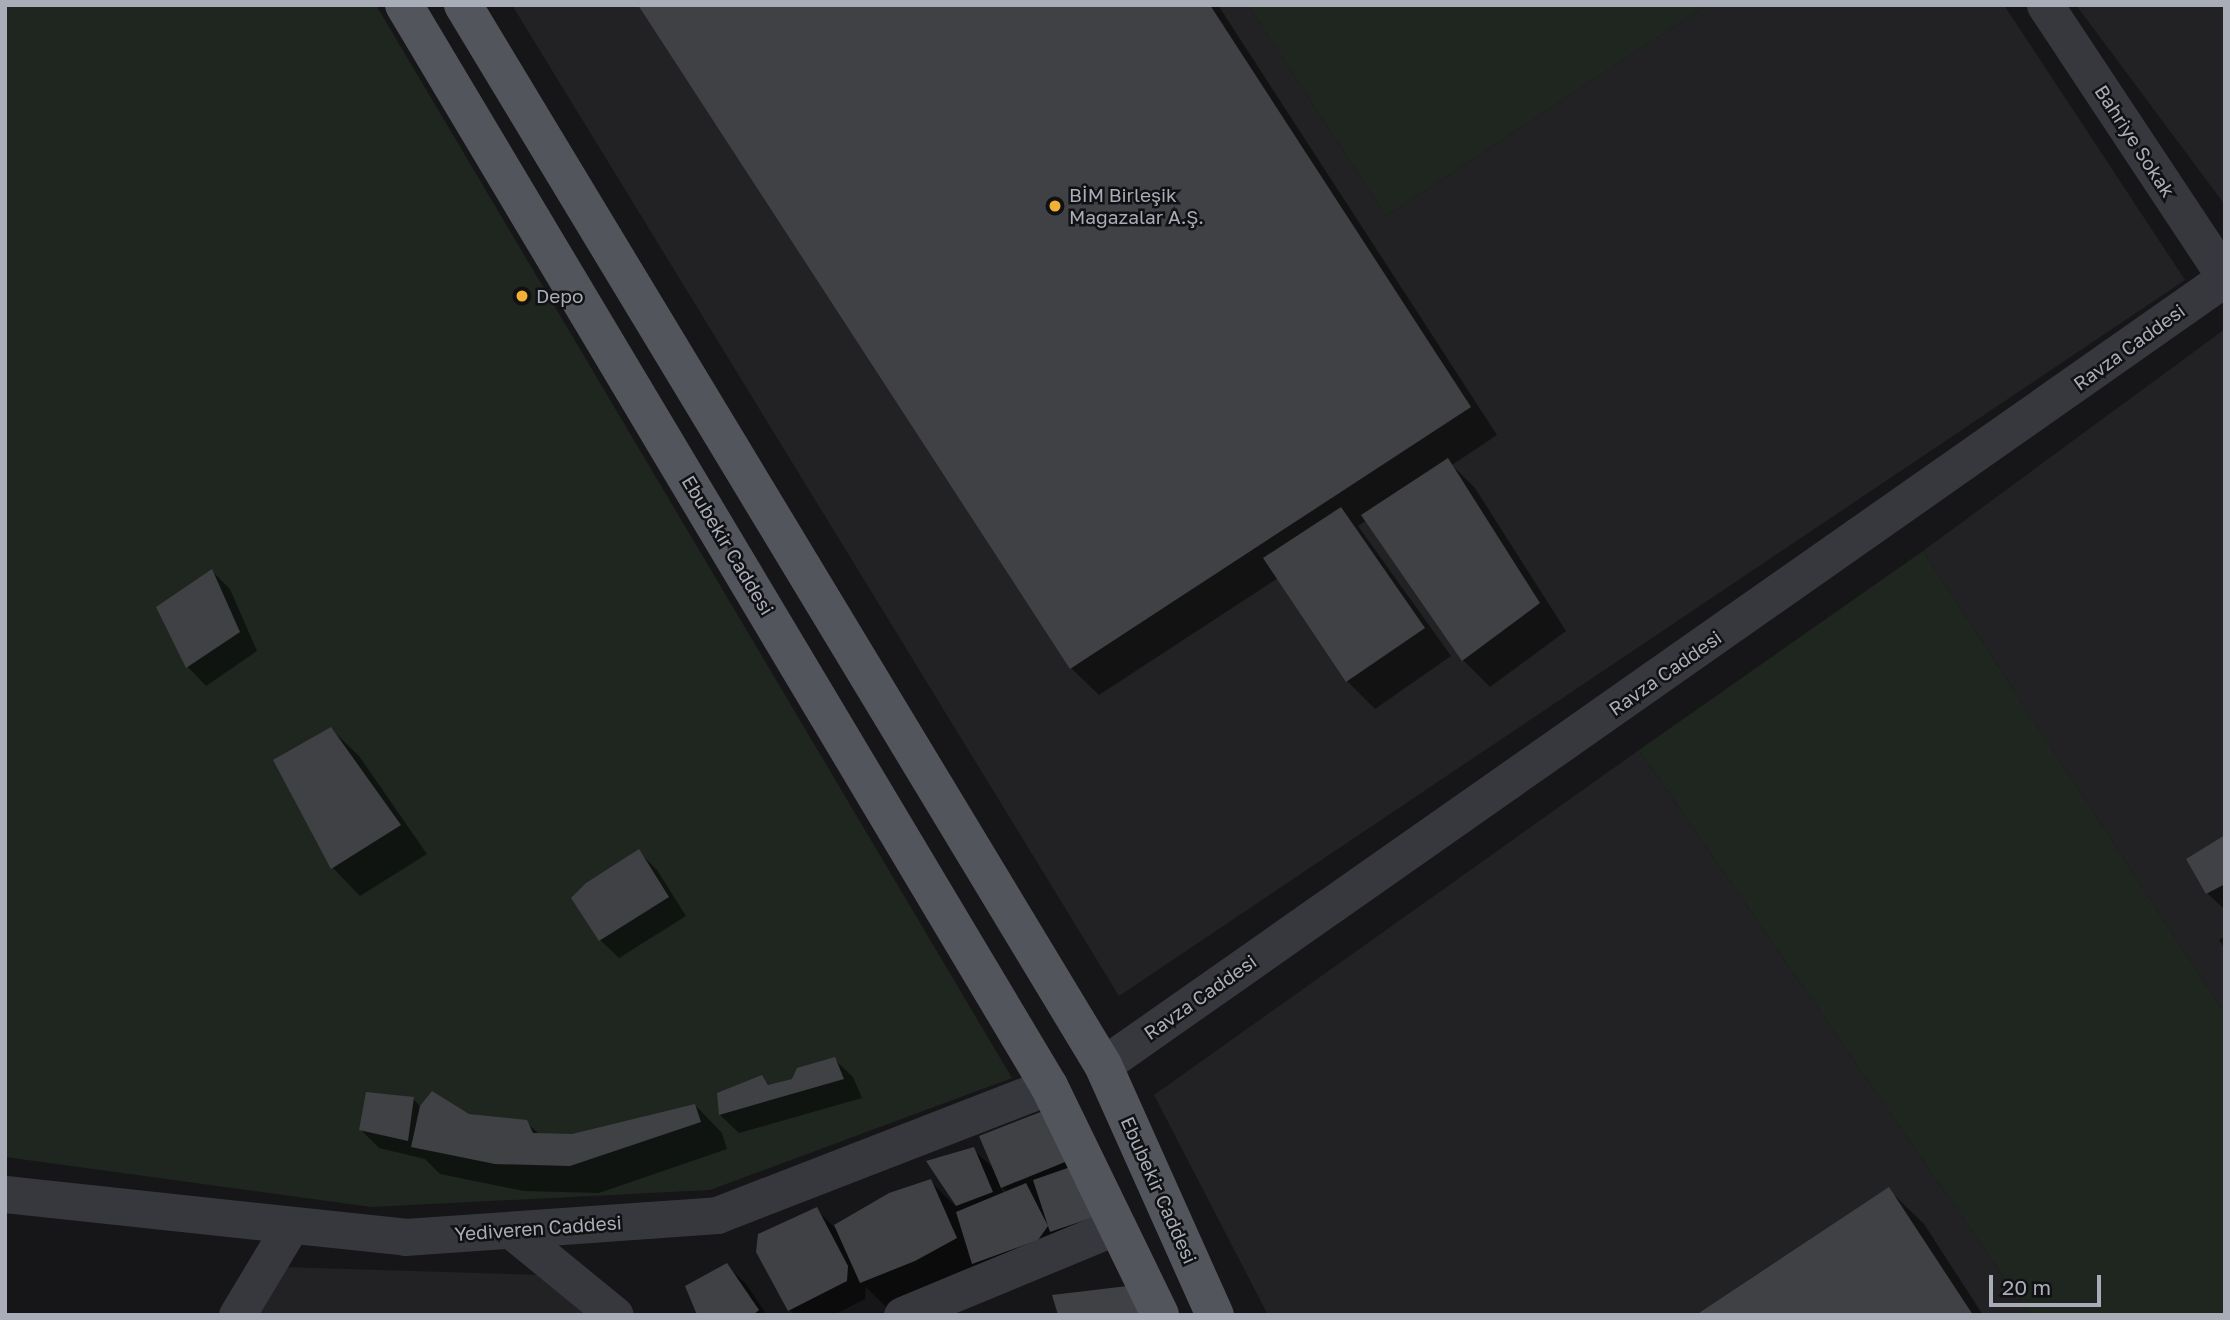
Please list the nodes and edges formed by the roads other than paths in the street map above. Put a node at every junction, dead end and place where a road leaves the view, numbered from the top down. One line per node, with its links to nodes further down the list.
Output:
1 (404, 5): 6 (main road, Ebubekir Caddesi)
2 (463, 5): 5 (main road, Ebubekir Caddesi)
3 (2045, 5): 4 (street, Bahriye Sokak)
4 (2225, 277): 5 (street, Ravza Caddesi)
5 (1103, 1065): 6 (main road); 15 (main road, Ebubekir Caddesi)
6 (1049, 1086): 9 (main road, Ebubekir Caddesi); 10 (street, Yediveren Caddesi)
7 (8, 1200): 8 (street, Yediveren Caddesi)
8 (290, 1225): 10 (street, Yediveren Caddesi); 11 (street)
9 (1117, 1226): 13 (street); 14 (main road, Ebubekir Caddesi)
10 (511, 1230): 12 (street)
11 (237, 1315)
12 (615, 1315)
13 (902, 1315)
14 (1160, 1315)
15 (1215, 1315)

